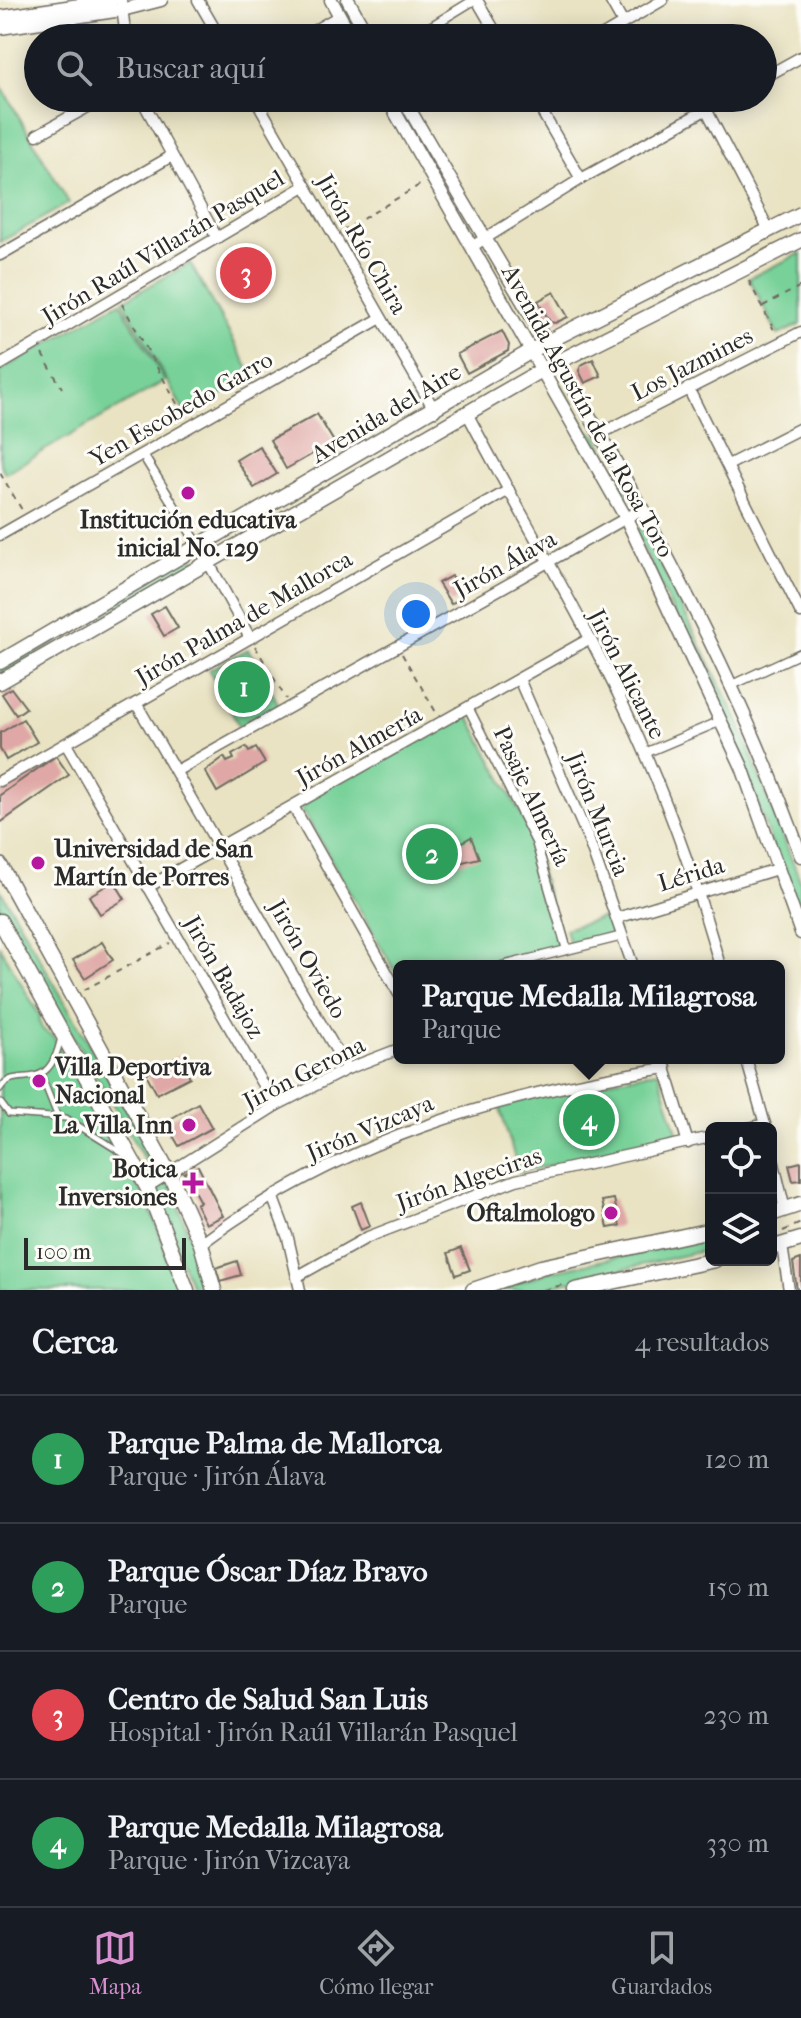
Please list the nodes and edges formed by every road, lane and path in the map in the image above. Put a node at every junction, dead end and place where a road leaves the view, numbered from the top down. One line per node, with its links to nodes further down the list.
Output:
1 (161, 0): 8 (street)
2 (198, 0): 13 (street)
3 (331, 0): 9 (street)
4 (348, 0): 16 (street)
5 (475, 0): 17 (street); 18 (street)
6 (610, 0): 11 (street)
7 (663, 0): 11 (street)
8 (119, 3): 10 (street); 12 (street); 19 (street)
9 (339, 15): 14 (street); 15 (street)
10 (0, 17)
11 (623, 23)
12 (123, 24)
13 (212, 24)
14 (323, 24)
15 (344, 24)
16 (361, 24)
17 (435, 24)
18 (490, 24)
19 (0, 28)
20 (801, 57): 21 (street)
21 (777, 70)
22 (79, 112): 30 (street)
23 (148, 112): 31 (street)
24 (263, 112): 34 (street, Jirón Río Chira)
25 (395, 112): 32 (street, Avenida Agustín de la Rosa Toro)
26 (410, 112): 40 (street, Avenida Agustín de la Rosa Toro)
27 (542, 112): 33 (street)
28 (701, 112): 33 (street)
29 (708, 112): 36 (street)
30 (37, 135)
31 (170, 157): 38 (street); 42 (street)
32 (433, 177): 37 (path); 40 (street, Avenida Agustín de la Rosa Toro)
33 (581, 179): 40 (street)
34 (305, 186): 37 (street, Jirón Río Chira); 38 (street, Jirón Raúl Villarán Pasquel)
35 (801, 214): 36 (main road, Avenida del Aire)
36 (772, 228): 41 (main road); 50 (main road, Avenida del Aire)
37 (334, 236): 47 (street, Jirón Río Chira)
38 (217, 238): 45 (street, Jirón Raúl Villarán Pasquel)
39 (801, 240): 41 (main road, Avenida del Aire)
40 (478, 243): 50 (street, Avenida Agustín de la Rosa Toro); 52 (street, Avenida Agustín de la Rosa Toro)
41 (786, 247): 43 (main road, Avenida del Aire)
42 (0, 255)
43 (743, 269): 46 (path); 53 (main road, Avenida del Aire)
44 (801, 286): 46 (path)
45 (118, 296): 51 (street, Jirón Raúl Villarán Pasquel); 60 (path)
46 (762, 306): 49 (path)
47 (381, 318): 58 (street, Jirón Río Chira); 60 (street, Yen Escobedo Garro)
48 (801, 332): 49 (street, Los Jazmines)
49 (781, 342): 57 (street, Los Jazmines)
50 (545, 343): 52 (main road, Avenida del Aire); 53 (street, Avenida Agustín de la Rosa Toro)
51 (36, 345): 54 (street, Jirón Raúl Villarán Pasquel); 56 (path)
52 (531, 352): 55 (street, Avenida Agustín de la Rosa Toro); 58 (main road, Avenida del Aire)
53 (557, 362): 55 (main road, Avenida del Aire); 62 (street, Avenida Agustín de la Rosa Toro)
54 (0, 365)
55 (536, 374): 59 (main road, Avenida del Aire); 68 (street, Avenida Agustín de la Rosa Toro)
56 (62, 388)
57 (688, 388): 62 (street, Los Jazmines); 64 (street)
58 (435, 411): 71 (main road, Avenida del Aire)
59 (467, 413): 66 (street, Jirón Alicante); 72 (main road, Avenida del Aire)
60 (190, 427): 63 (street, Yen Escobedo Garro)
61 (801, 428): 64 (street)
62 (602, 433): 67 (street, Avenida Agustín de la Rosa Toro)
63 (143, 455): 69 (street, Yen Escobedo Garro); 71 (street)
64 (728, 465): 74 (street)
65 (0, 473): 69 (path)
66 (509, 490): 73 (street, Jirón Alicante); 75 (street, Jirón Palma de Mallorca)
67 (644, 508): 68 (street, Jirón Álava); 82 (street, Avenida Agustín de la Rosa Toro)
68 (626, 518): 73 (street, Jirón Álava); 86 (street, Avenida Agustín de la Rosa Toro)
69 (28, 519): 70 (street, Yen Escobedo Garro)
70 (0, 535)
71 (200, 547): 72 (street); 79 (main road, Avenida del Aire)
72 (210, 564): 75 (street); 81 (main road, Avenida del Aire)
73 (548, 564): 76 (street, Jirón Alicante); 77 (street, Jirón Álava)
74 (801, 613)
75 (250, 638): 83 (street, Jirón Palma de Mallorca); 84 (path)
76 (589, 639): 80 (street, Jirón Almería); 89 (street, Jirón Alicante)
77 (397, 646): 84 (street, Jirón Álava); 87 (path)
78 (801, 653): 82 (street)
79 (0, 662)
80 (519, 679): 85 (street, Jirón Almería); 99 (street, Jirón Murcia)
81 (0, 682)
82 (732, 685): 94 (street, Avenida Agustín de la Rosa Toro)
83 (136, 703): 88 (street, Jirón Palma de Mallorca); 90 (street, Jirón Oviedo)
84 (289, 706): 90 (street, Jirón Álava)
85 (468, 707): 87 (street, Jirón Almería); 104 (street, Pasaje Almería)
86 (721, 721): 89 (street); 96 (street, Avenida Agustín de la Rosa Toro)
87 (442, 722): 92 (street, Jirón Almería)
88 (66, 744): 91 (street, Jirón Palma de Mallorca); 97 (street, Jirón Badajoz)
89 (645, 753): 98 (street, Jirón Alicante)
90 (176, 771): 93 (street, Jirón Oviedo)
91 (0, 781)
92 (293, 806): 93 (street, Jirón Almería); 108 (street)
93 (221, 847): 97 (street, Jirón Almería); 115 (street, Jirón Oviedo)
94 (801, 856)
95 (0, 865): 109 (main road)
96 (777, 869): 98 (street, Lérida); 101 (street, Avenida Agustín de la Rosa Toro)
97 (148, 887): 103 (street, Jirón Badajoz)
98 (699, 893): 99 (street, Lérida); 107 (street, Jirón Alicante)
99 (617, 918): 102 (street, Jirón Murcia)
100 (0, 921): 110 (main road)
101 (801, 933)
102 (623, 936): 104 (street); 106 (street, Jirón Murcia)
103 (178, 938): 109 (path); 119 (street, Jirón Badajoz)
104 (567, 950): 105 (street)
105 (526, 960)
106 (631, 960)
107 (718, 960)
108 (393, 981)
109 (74, 995): 125 (main road)
110 (62, 1032): 116 (lane); 124 (main road)
111 (393, 1051): 115 (street, Jirón Gerona)
112 (660, 1064): 127 (street, Jirón Vizcaya)
113 (664, 1064): 123 (street)
114 (748, 1064): 121 (street)
115 (347, 1069): 119 (street, Jirón Gerona)
116 (41, 1075): 117 (lane); 120 (lane)
117 (0, 1089)
118 (0, 1102): 120 (lane)
119 (275, 1106): 125 (street, Jirón Gerona)
120 (57, 1115): 124 (lane)
121 (765, 1122)
122 (705, 1139): 123 (street, Jirón Algeciras)
123 (688, 1143): 136 (street, Jirón Algeciras)
124 (133, 1162): 126 (main road)
125 (169, 1173): 126 (street, Jirón Gerona); 134 (main road)
126 (147, 1187): 137 (main road)
127 (273, 1198): 134 (street, Jirón Vizcaya); 136 (street)
128 (801, 1204): 129 (main road)
129 (778, 1212)
130 (801, 1223): 133 (path)
131 (705, 1231): 140 (main road)
132 (801, 1239): 133 (main road)
133 (777, 1242): 142 (street)
134 (201, 1244): 138 (main road)
135 (705, 1262): 141 (main road)
136 (298, 1276): 139 (street)
137 (187, 1290)
138 (214, 1290)
139 (300, 1290)
140 (473, 1290)
141 (575, 1290)
142 (789, 1290)

